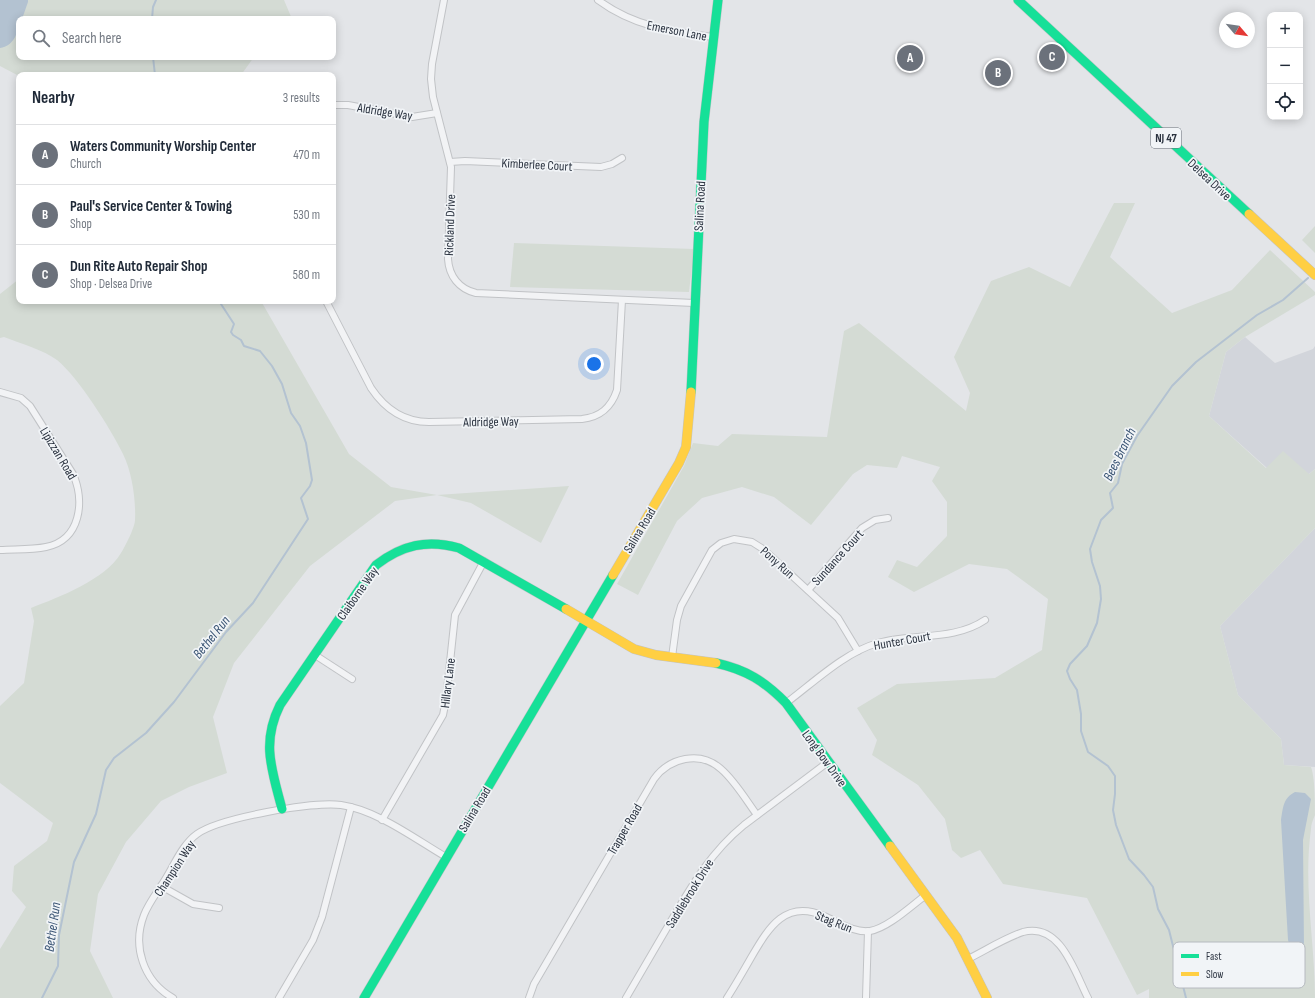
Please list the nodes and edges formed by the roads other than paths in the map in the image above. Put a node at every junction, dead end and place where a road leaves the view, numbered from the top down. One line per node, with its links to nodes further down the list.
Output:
1 (444, 0): 7 (street, Rickland Drive)
2 (598, 0): 5 (street, Emerson Lane)
3 (718, 0): 5 (street, Salina Road)
4 (1018, 0): 10 (street, Delsea Drive / NJ 47)
5 (713, 37): 12 (street, Salina Road)
6 (336, 105): 7 (street, Aldridge Way)
7 (437, 113): 9 (street, Rickland Drive)
8 (622, 158): 9 (street, Kimberlee Court)
9 (450, 162): 11 (street, Rickland Drive)
10 (1315, 275)
11 (622, 300): 12 (street, Rickland Drive); 13 (street, Aldridge Way)
12 (694, 303): 20 (street, Salina Road)
13 (328, 304)
14 (0, 392): 16 (street, Lipizzan Road)
15 (888, 518): 18 (street, Sundance Court)
16 (0, 550)
17 (484, 561): 20 (street, Claiborne Way); 22 (street, Claiborne Way); 30 (street, Hillary Lane)
18 (808, 590): 21 (street, Pony Run); 23 (street, Pony Run)
19 (985, 620): 21 (street, Hunter Court)
20 (585, 621): 23 (street, Long Bow Drive); 31 (street, Salina Road)
21 (858, 651): 25 (street, Hunter Court)
22 (315, 655): 24 (street); 28 (street, Claiborne Way)
23 (672, 657): 25 (street, Long Bow Drive)
24 (352, 679)
25 (786, 703): 26 (street, Long Bow Drive)
26 (828, 762): 29 (street, Saddlebrook Drive); 33 (street, Long Bow Drive)
27 (351, 807): 28 (street, Champion Way); 30 (street, Champion Way); 38 (street)
28 (282, 809): 32 (street, Champion Way)
29 (757, 815): 40 (street, Trapper Road); 41 (street, Saddlebrook Drive)
30 (382, 820): 31 (street, Champion Way)
31 (446, 856): 39 (street, Salina Road)
32 (161, 886): 34 (street); 37 (street, Champion Way)
33 (926, 895): 35 (street, Stag Run); 36 (street, Long Bow Drive)
34 (219, 908)
35 (868, 931): 42 (street, Stag Run); 43 (street)
36 (968, 959): 44 (street, Long Bow Drive); 45 (street)
37 (173, 998)
38 (279, 998)
39 (364, 998)
40 (529, 998)
41 (626, 998)
42 (727, 998)
43 (866, 998)
44 (987, 998)
45 (1088, 998)

